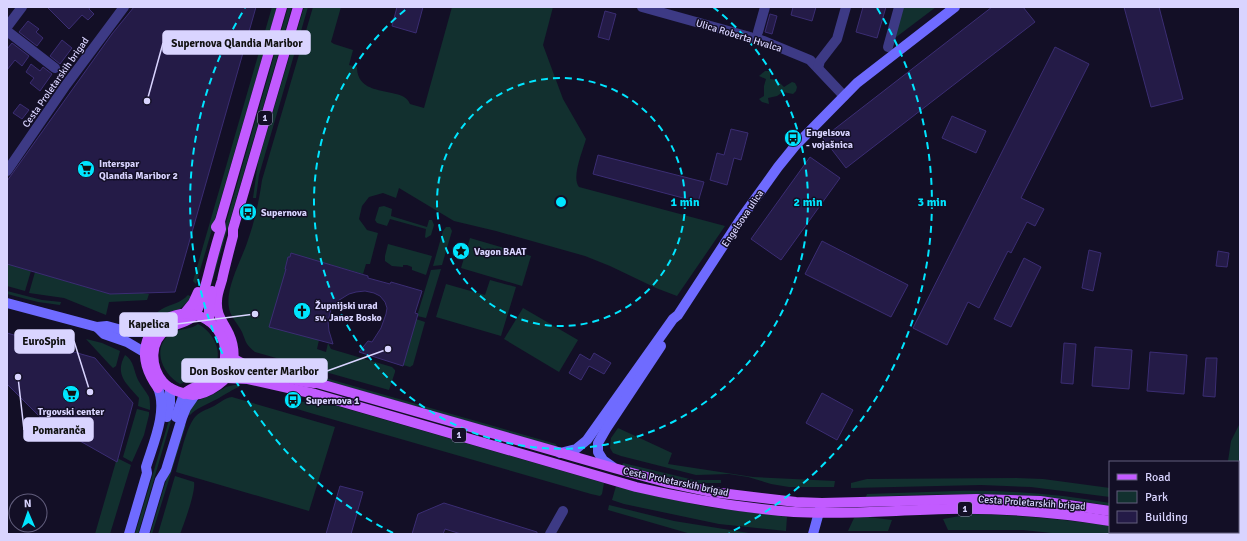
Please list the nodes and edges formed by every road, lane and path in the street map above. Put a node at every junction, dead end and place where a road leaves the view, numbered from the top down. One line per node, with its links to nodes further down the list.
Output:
1 (22, 7): 10 (street)
2 (124, 7): 17 (street, Cesta Proletarskih brigad)
3 (282, 7): 19 (main road, 1)
4 (298, 7): 21 (main road, 1)
5 (642, 7): 15 (street, Ulica Roberta Hvalca)
6 (764, 7): 12 (street)
7 (846, 7): 15 (street)
8 (899, 7): 13 (street)
9 (955, 7): 16 (street, Engelsova ulica)
10 (7, 27)
11 (7, 31): 14 (street)
12 (758, 32)
13 (888, 47)
14 (55, 68)
15 (818, 68): 16 (street, Ulica Roberta Hvalca)
16 (844, 96): 20 (street, Engelsova ulica)
17 (7, 172)
18 (7, 303): 22 (street)
19 (190, 314): 21 (main road); 23 (main road); 26 (main road)
20 (678, 315): 32 (street, Engelsova ulica); 33 (street)
21 (214, 319): 25 (main road, 1)
22 (96, 327): 23 (street); 24 (street)
23 (151, 332): 24 (main road)
24 (144, 352): 26 (main road); 28 (main road)
25 (231, 354): 27 (main road); 30 (main road); 32 (main road, Cesta Proletarskih brigad / 1)
26 (153, 360): 29 (main road)
27 (226, 378): 31 (main road); 36 (main road, Cesta Proletarskih brigad / 1)
28 (158, 388): 34 (street)
29 (170, 388): 30 (main road); 34 (street)
30 (184, 394): 31 (main road); 35 (street)
31 (195, 395): 35 (street)
32 (560, 453): 33 (main road, Cesta Proletarskih brigad / 1)
33 (614, 468): 36 (main road, Cesta Proletarskih brigad / 1)
34 (147, 473): 40 (street)
35 (160, 480): 41 (street)
36 (821, 508): 38 (main road, Cesta Proletarskih brigad / 1); 39 (main road, Cesta Proletarskih brigad / 1); 43 (street)
37 (563, 511): 42 (street)
38 (1109, 511)
39 (1109, 521)
40 (129, 534)
41 (144, 534)
42 (550, 534)
43 (813, 534)

